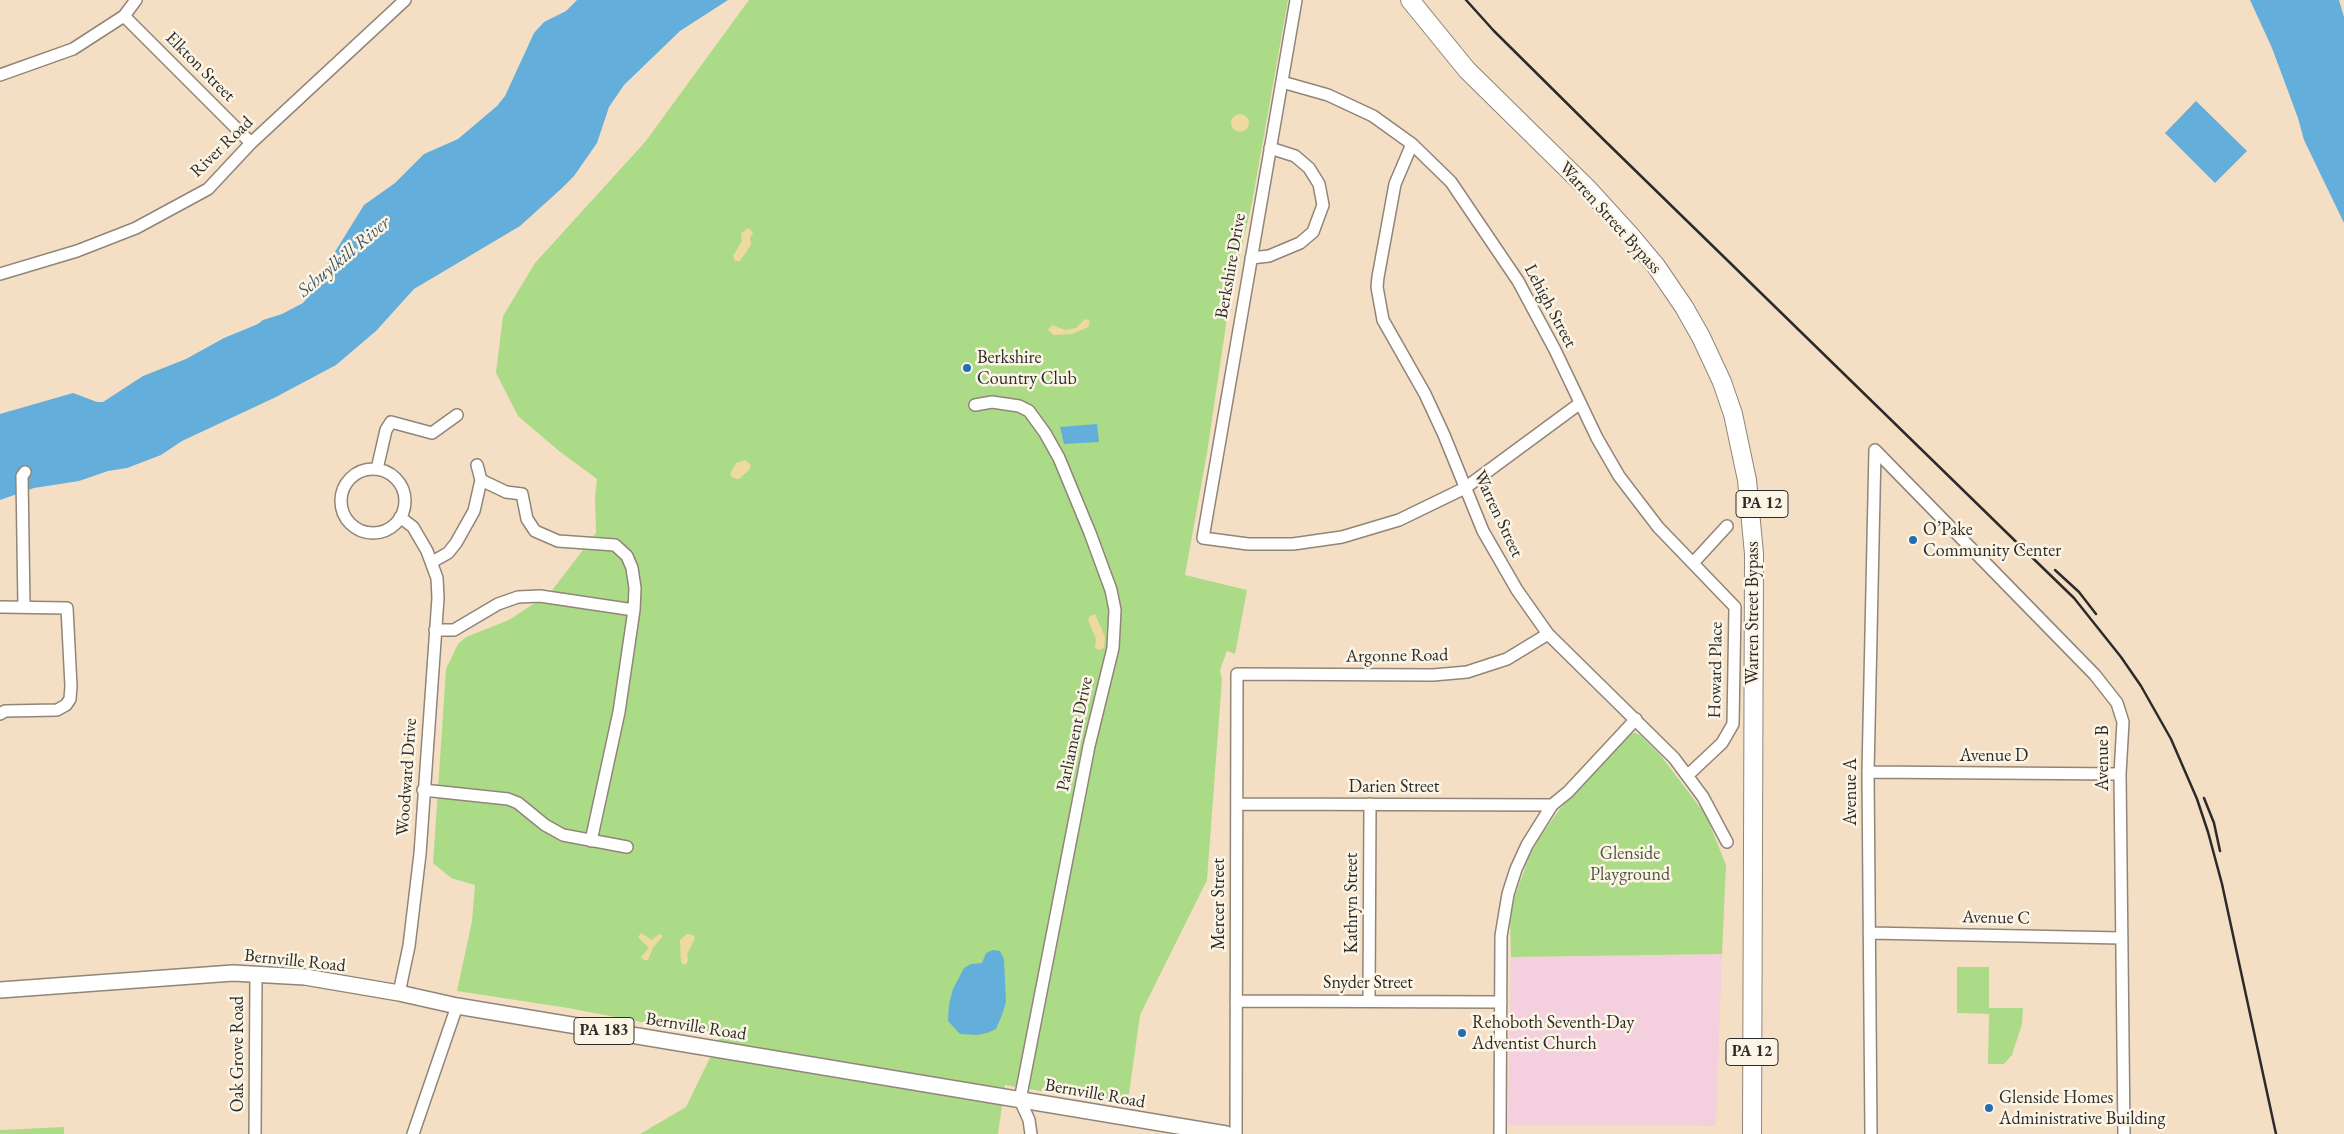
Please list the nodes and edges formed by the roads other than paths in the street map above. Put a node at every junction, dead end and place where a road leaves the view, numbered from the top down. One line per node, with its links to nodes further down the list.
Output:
1 (136, 0): 6 (street)
2 (405, 0): 9 (street, River Road)
3 (1296, 0): 8 (street, Berkshire Drive)
4 (1410, 0): 62 (highway, Warren Street Bypass / PA 12)
5 (1423, 0): 63 (highway, Warren Street Bypass / PA 12)
6 (124, 16): 7 (street); 9 (street, Elkton Street)
7 (0, 75)
8 (1282, 82): 10 (street, Lehigh Street); 11 (street, Berkshire Drive)
9 (252, 143): 13 (street, River Road)
10 (1412, 144): 14 (street, Lehigh Street); 22 (street, Warren Street)
11 (1270, 148): 12 (street, Berkshire Drive); 12 (street)
12 (1251, 258): 22 (street, Berkshire Drive)
13 (0, 274)
14 (1579, 404): 22 (street); 26 (street, Lehigh Street)
15 (975, 405): 55 (street, Parliament Drive)
16 (457, 415): 19 (street)
17 (1875, 450): 36 (street, Avenue A); 37 (street, Avenue B)
18 (477, 465): 21 (street)
19 (377, 469): 23 (street); 23 (street)
20 (25, 472): 27 (street)
21 (481, 480): 25 (street); 30 (street)
22 (1465, 488): 32 (street, Warren Street)
23 (400, 517): 25 (street, Woodward Drive)
24 (1727, 526): 26 (street)
25 (432, 562): 31 (street, Woodward Drive)
26 (1693, 564): 29 (street, Lehigh Street)
27 (24, 606): 28 (street); 34 (street)
28 (0, 607)
29 (1735, 607): 38 (street, Howard Place)
30 (634, 610): 31 (street); 43 (street)
31 (435, 630): 39 (street, Woodward Drive)
32 (1548, 634): 33 (street, Argonne Road); 35 (street, Warren Street)
33 (1237, 674): 40 (street, Mercer Street)
34 (0, 714)
35 (1636, 718): 38 (street, Warren Street); 42 (street)
36 (1868, 772): 37 (street, Avenue D); 46 (street, Avenue A)
37 (2120, 774): 47 (street, Avenue B)
38 (1688, 775): 44 (street, Warren Street)
39 (423, 790): 43 (street); 50 (street, Woodward Drive)
40 (1236, 804): 41 (street, Darien Street); 51 (street, Mercer Street)
41 (1370, 804): 42 (street, Darien Street); 52 (street, Kathryn Street)
42 (1552, 805): 53 (street)
43 (591, 841): 45 (street)
44 (1727, 842)
45 (627, 847)
46 (1869, 933): 47 (street, Avenue C); 64 (street, Avenue A)
47 (2122, 938): 65 (street, Avenue B)
48 (256, 974): 49 (main road, Bernville Road / PA 183); 50 (main road, Bernville Road / PA 183); 56 (street, Oak Grove Road)
49 (0, 990)
50 (399, 993): 54 (main road, Bernville Road / PA 183)
51 (1236, 1001): 52 (street, Snyder Street); 60 (street, Mercer Street)
52 (1369, 1001): 53 (street, Snyder Street)
53 (1501, 1002): 61 (street)
54 (457, 1006): 55 (main road, Bernville Road / PA 183); 57 (street)
55 (1020, 1100): 58 (street); 59 (main road, Bernville Road / PA 183)
56 (255, 1134)
57 (413, 1134)
58 (1031, 1134)
59 (1226, 1134)
60 (1236, 1134)
61 (1500, 1134)
62 (1752, 1134)
63 (1763, 1134)
64 (1871, 1134)
65 (2124, 1134)

